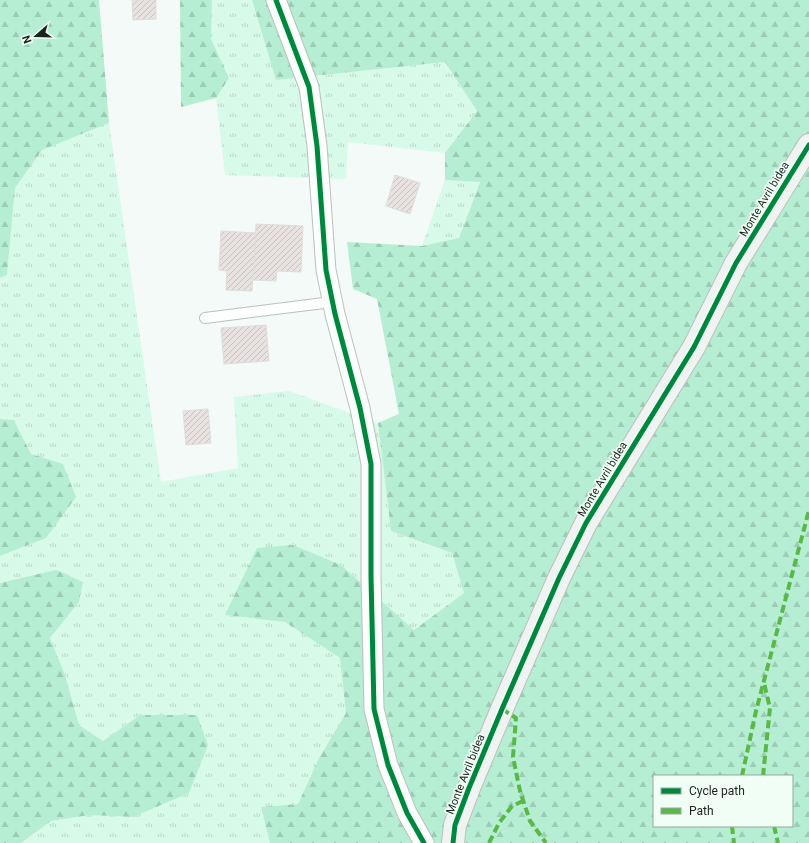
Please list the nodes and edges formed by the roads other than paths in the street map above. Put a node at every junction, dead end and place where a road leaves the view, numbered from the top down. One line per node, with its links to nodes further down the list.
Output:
1 (276, 0): 3 (street)
2 (809, 145): 6 (street, Monte Avril bidea)
3 (332, 302): 4 (lane); 5 (street)
4 (205, 318)
5 (424, 843)
6 (453, 843)

